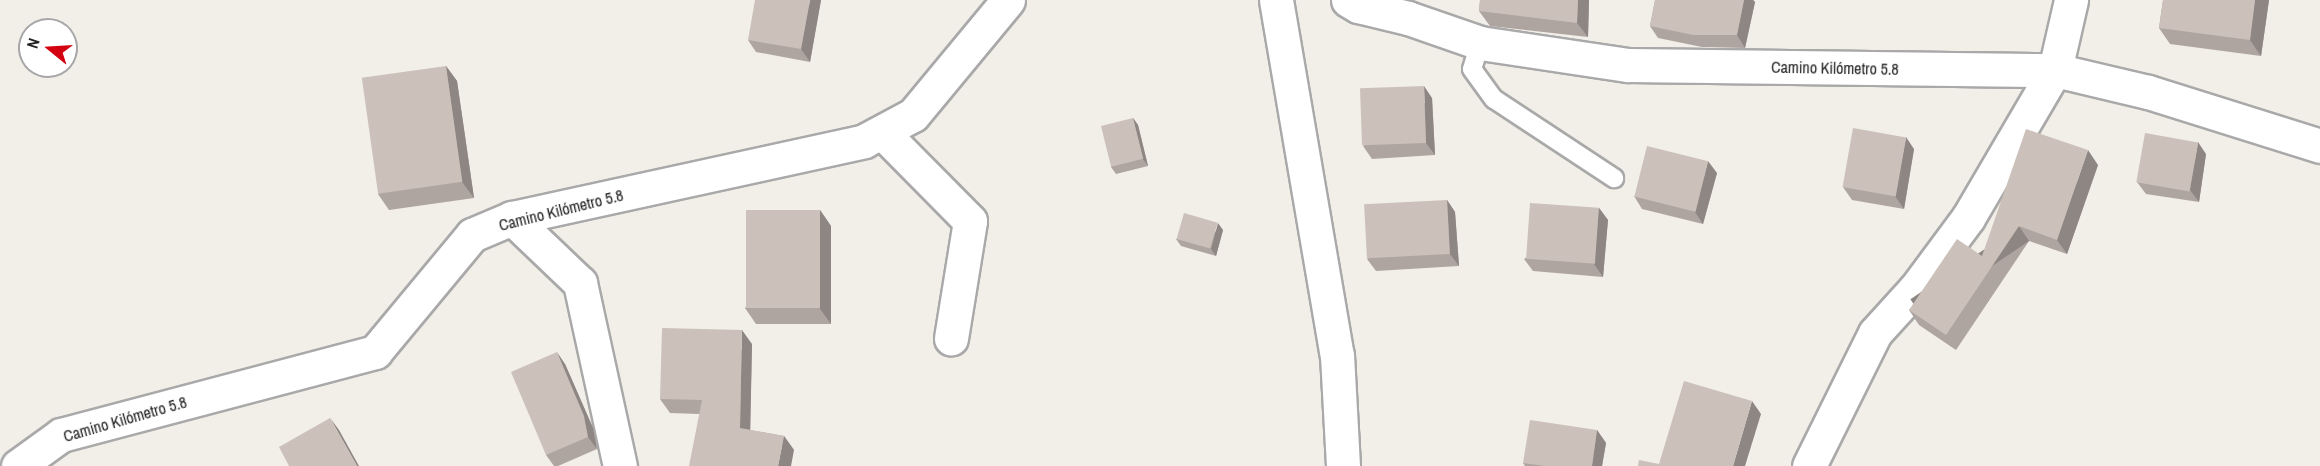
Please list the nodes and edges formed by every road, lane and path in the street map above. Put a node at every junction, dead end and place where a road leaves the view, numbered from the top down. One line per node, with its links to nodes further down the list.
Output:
1 (1008, 0): 7 (street, Camino Kilómetro 5.8)
2 (1276, 0): 14 (street)
3 (1348, 0): 5 (street, Camino Kilómetro 5.8)
4 (2071, 0): 6 (street)
5 (1480, 43): 6 (street, Camino Kilómetro 5.8); 9 (lane)
6 (2055, 70): 8 (street, Camino Kilómetro 5.8); 15 (street)
7 (882, 132): 10 (street, Camino Kilómetro 5.8); 11 (street)
8 (2320, 146)
9 (1614, 178)
10 (512, 218): 12 (street, Camino Kilómetro 5.8); 13 (street)
11 (951, 339)
12 (18, 466)
13 (620, 466)
14 (1343, 466)
15 (1809, 466)

